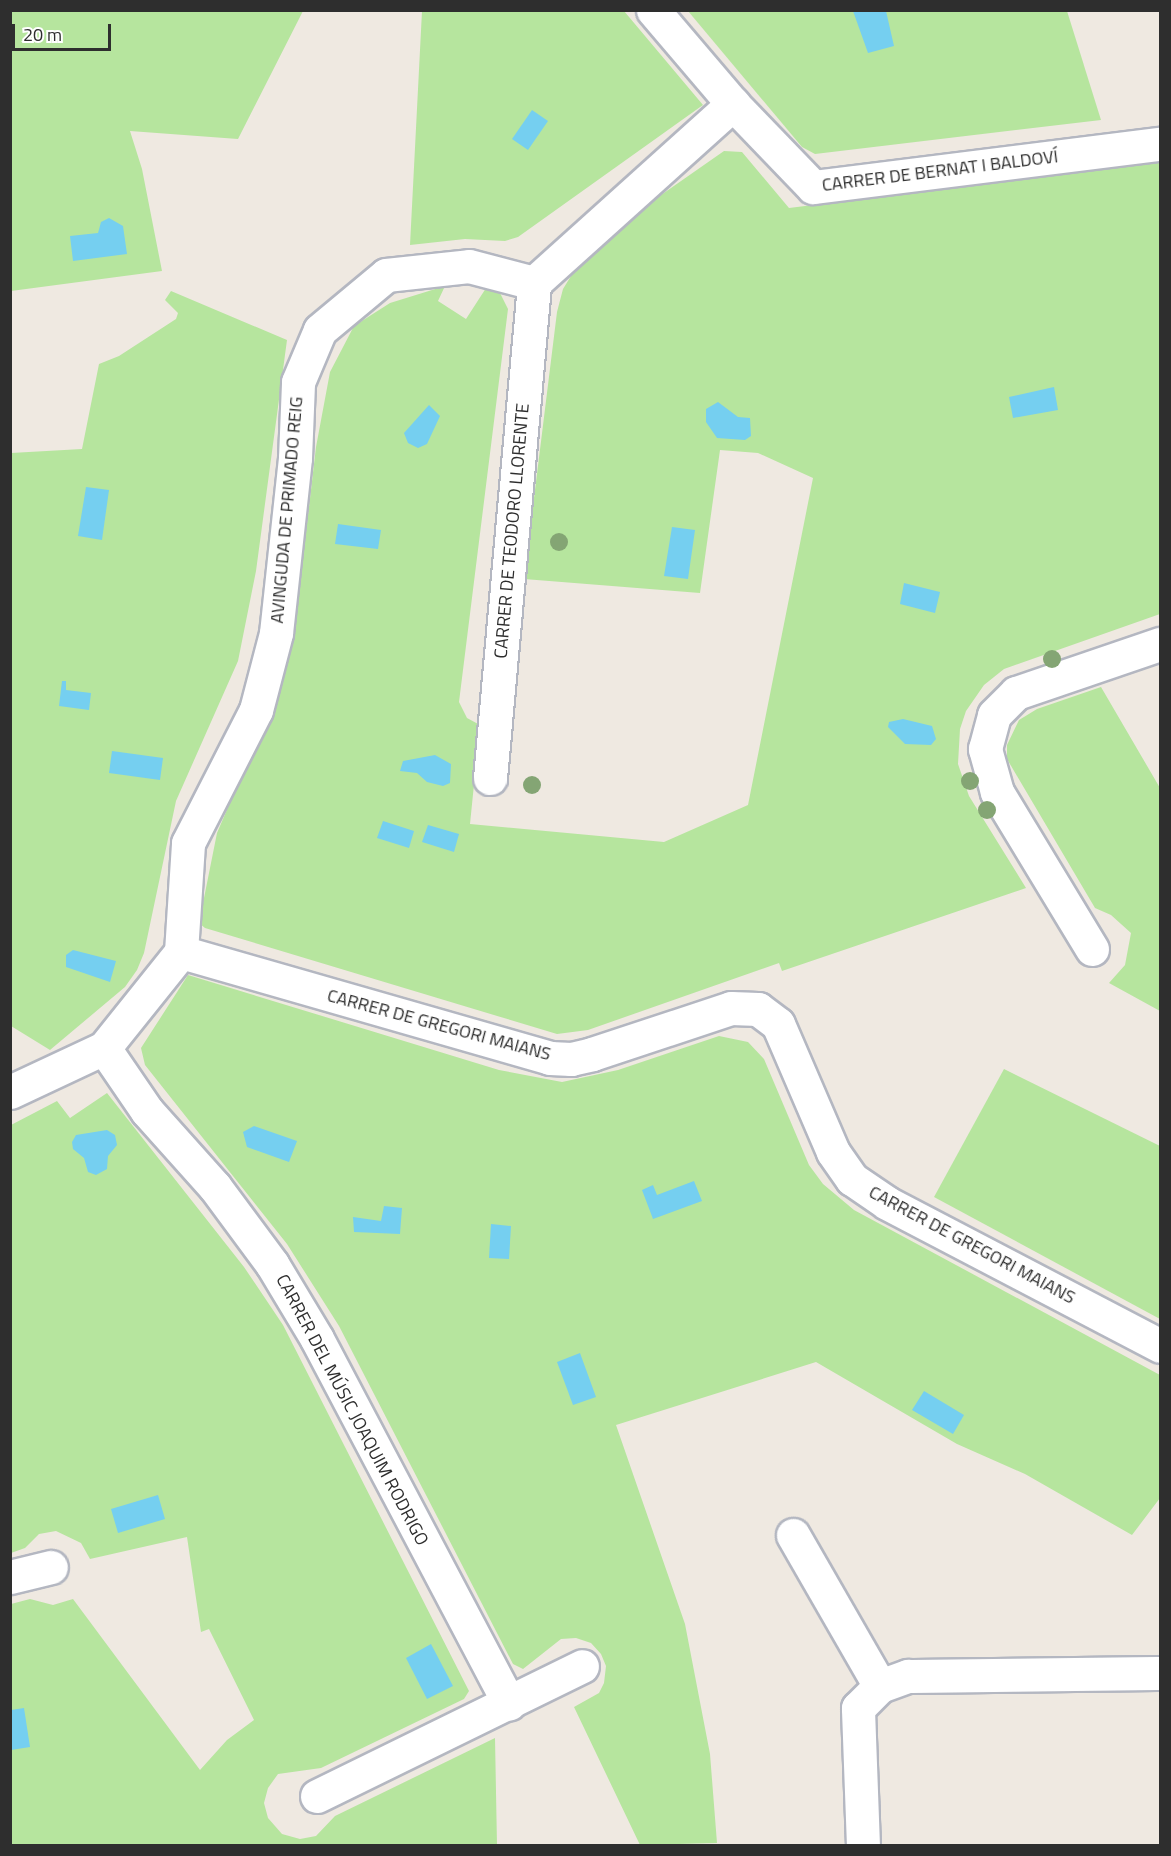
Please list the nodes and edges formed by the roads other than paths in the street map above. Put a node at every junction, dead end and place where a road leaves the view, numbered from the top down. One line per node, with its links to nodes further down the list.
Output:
1 (653, 10): 2 (street, CARRER DE BERNAT I BALDOVÍ)
2 (733, 104): 3 (street, CARRER DE BERNAT I BALDOVÍ); 4 (street)
3 (1161, 144)
4 (534, 283): 6 (street, CARRER DE TEODORO LLORENTE); 8 (street, AVINGUDA DE PRIMADO REIG)
5 (1161, 644): 7 (street)
6 (490, 778)
7 (1092, 948)
8 (181, 952): 9 (street); 11 (street, CARRER DE GREGORI MAIANS)
9 (104, 1048): 10 (street); 18 (street, CARRER DEL MÚSIC JOAQUIM RODRIGO)
10 (10, 1092)
11 (1161, 1346)
12 (793, 1535): 17 (street)
13 (51, 1567): 14 (street)
14 (10, 1577)
15 (582, 1666): 18 (street)
16 (1161, 1673): 17 (street)
17 (880, 1686): 20 (street)
18 (509, 1703): 19 (street)
19 (317, 1796)
20 (863, 1845)

